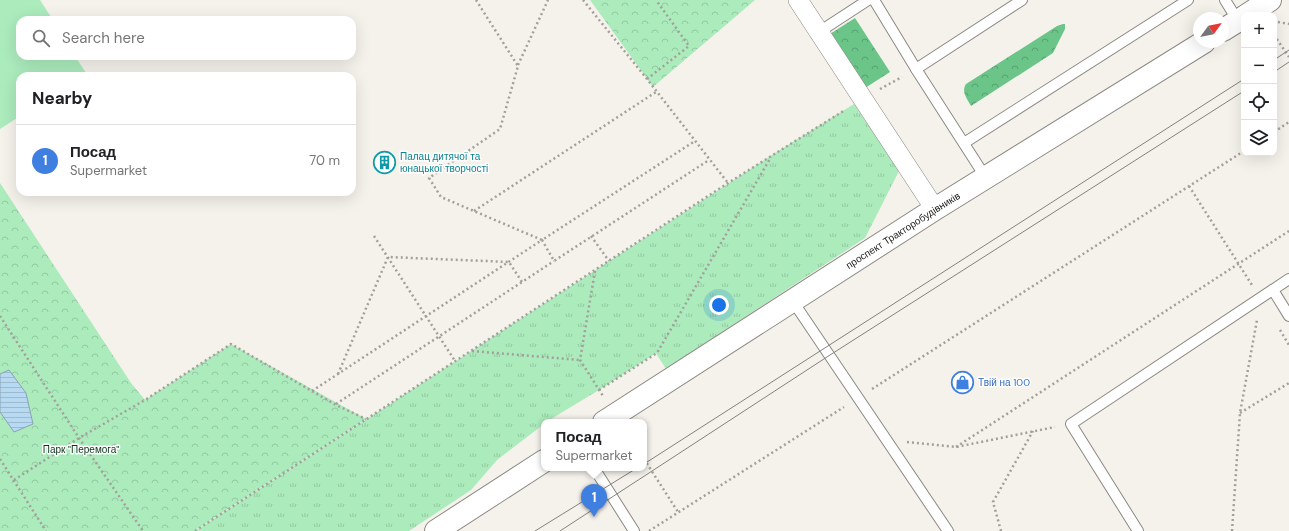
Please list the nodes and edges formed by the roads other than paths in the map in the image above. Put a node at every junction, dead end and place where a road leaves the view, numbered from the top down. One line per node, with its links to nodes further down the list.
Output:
1 (798, 0): 9 (street)
2 (868, 0): 9 (lane)
3 (874, 0): 11 (lane)
4 (1022, 0): 11 (lane)
5 (1188, 0): 12 (lane)
6 (1225, 0): 8 (lane)
7 (1270, 0): 8 (main road)
8 (1238, 21)
9 (819, 32): 14 (street)
10 (1194, 48): 13 (main road, проспект Тракторобудівників)
11 (916, 68): 12 (lane)
12 (964, 143): 13 (lane)
13 (986, 178): 14 (main road, проспект Тракторобудівників)
14 (936, 209): 17 (main road, проспект Тракторобудівників)
15 (1289, 279): 16 (lane)
16 (1272, 290): 18 (lane); 25 (lane)
17 (792, 300): 19 (main road, проспект Тракторобудівників); 24 (lane)
18 (1289, 316)
19 (609, 419)
20 (541, 463): 22 (main road)
21 (596, 471): 23 (lane)
22 (436, 531)
23 (634, 531)
24 (948, 531)
25 (1138, 531)

